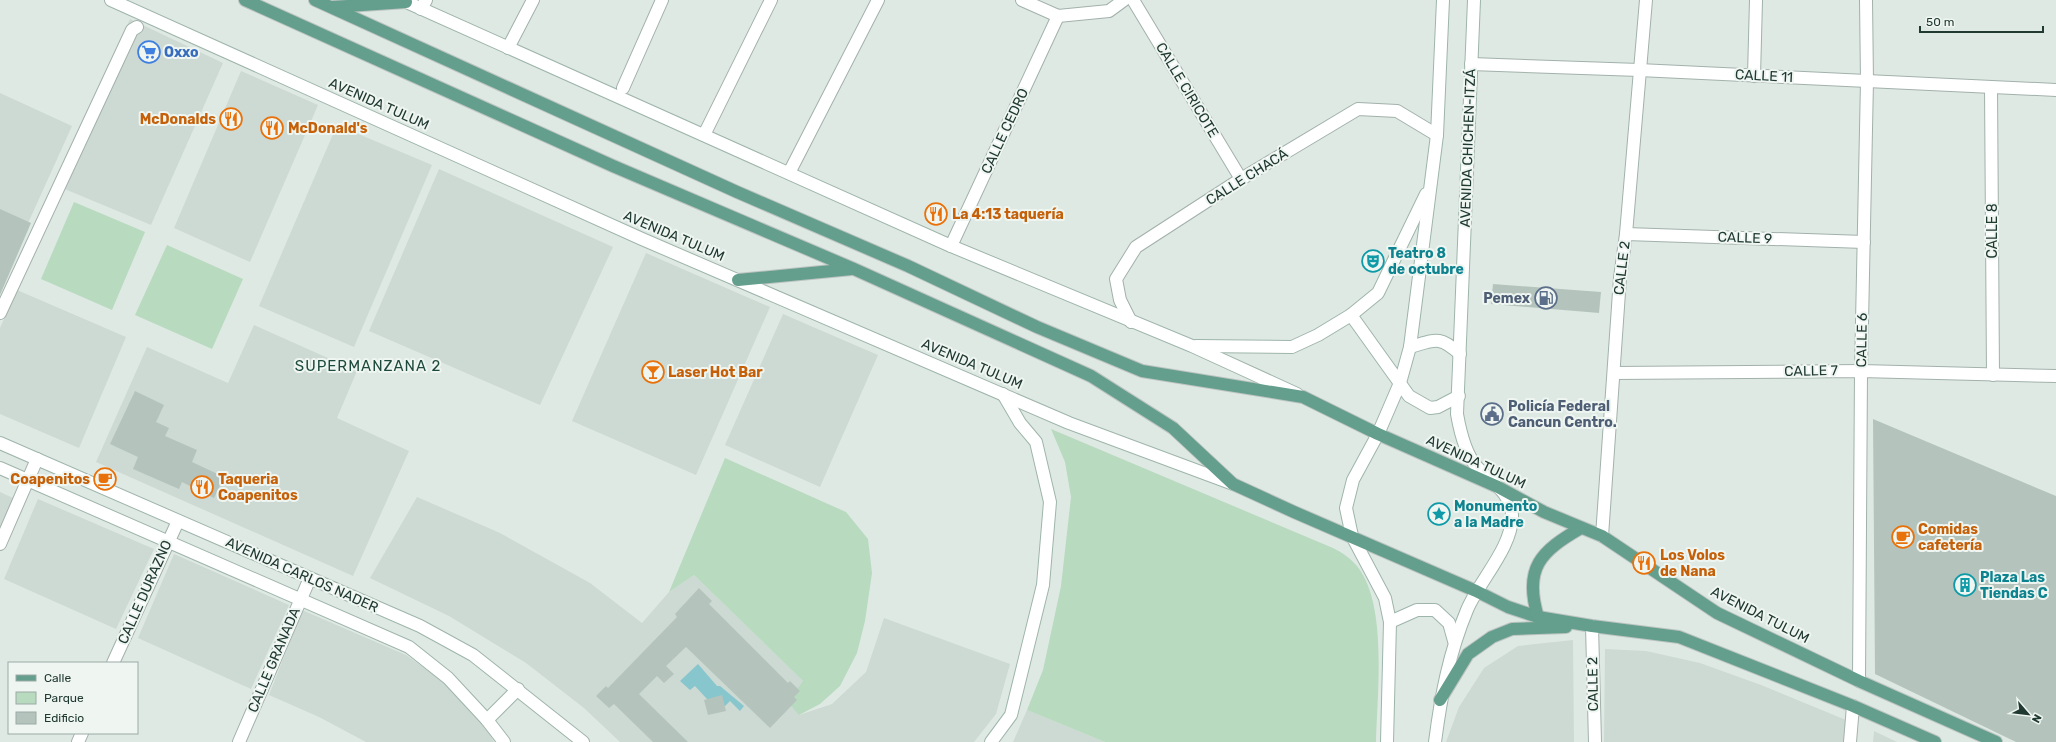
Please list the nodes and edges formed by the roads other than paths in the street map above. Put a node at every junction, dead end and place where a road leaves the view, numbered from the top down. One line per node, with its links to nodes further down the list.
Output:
1 (111, 0): 38 (street, AVENIDA TULUM)
2 (246, 0): 37 (main road, AVENIDA TULUM)
3 (315, 0): 18 (main road, AVENIDA TULUM)
4 (533, 0): 21 (street)
5 (662, 0): 27 (street)
6 (771, 0): 30 (street)
7 (878, 0): 31 (street)
8 (1022, 0): 19 (street)
9 (1124, 0): 19 (street)
10 (1133, 0): 32 (street, CALLE CIRICOTE)
11 (1443, 0): 29 (street)
12 (1474, 0): 22 (street, AVENIDA CHICHEN-ITZÁ)
13 (1646, 0): 23 (street, CALLE 2)
14 (1756, 0): 24 (street)
15 (1866, 0): 25 (street, CALLE 6)
16 (404, 1): 17 (street, AVENIDA TULUM); 18 (main road)
17 (424, 5): 21 (street, AVENIDA TULUM)
18 (330, 7): 52 (main road, AVENIDA TULUM)
19 (1058, 16): 36 (street, CALLE CEDRO)
20 (137, 27): 39 (street)
21 (508, 48): 30 (street, AVENIDA TULUM)
22 (1471, 64): 23 (street, CALLE 11); 44 (street, AVENIDA CHICHEN-ITZÁ)
23 (1639, 70): 24 (street, CALLE 11); 34 (street, CALLE 2)
24 (1754, 76): 25 (street, CALLE 11)
25 (1867, 81): 26 (street, CALLE 11); 35 (street, CALLE 6)
26 (1991, 87): 28 (street, CALLE 11); 47 (street, CALLE 8)
27 (623, 88)
28 (2056, 90)
29 (1437, 134): 32 (street, CALLE CHACÁ); 33 (street)
30 (704, 135): 31 (street, AVENIDA TULUM)
31 (789, 173): 36 (street, AVENIDA TULUM)
32 (1242, 179): 41 (street, CALLE CHACÁ)
33 (1430, 185): 40 (street); 43 (street)
34 (1626, 234): 35 (street, CALLE 9); 46 (street, CALLE 2)
35 (1864, 242): 45 (street, CALLE 6)
36 (951, 246): 41 (street, AVENIDA TULUM)
37 (854, 269): 38 (main road); 58 (main road, AVENIDA TULUM)
38 (738, 280): 50 (street, AVENIDA TULUM)
39 (0, 313)
40 (1351, 314): 42 (street); 49 (street)
41 (1131, 322): 42 (street, AVENIDA TULUM)
42 (1192, 346): 52 (street, AVENIDA TULUM)
43 (1410, 347): 44 (street); 49 (street)
44 (1460, 354): 51 (street, AVENIDA CHICHEN-ITZÁ)
45 (1861, 371): 46 (street, CALLE 7); 47 (street, CALLE 7); 74 (street, CALLE 6)
46 (1614, 373): 63 (street, CALLE 2)
47 (1993, 375): 48 (street, CALLE 7)
48 (2056, 376)
49 (1400, 383): 51 (street); 53 (street)
50 (1002, 394): 58 (street, AVENIDA TULUM); 82 (street)
51 (1458, 396): 59 (street, AVENIDA CHICHEN-ITZÁ)
52 (1303, 397): 53 (main road, AVENIDA TULUM)
53 (1378, 434): 59 (main road, AVENIDA TULUM); 62 (street)
54 (0, 443): 55 (street, AVENIDA CARLOS NADER)
55 (37, 459): 57 (street); 60 (street, AVENIDA CARLOS NADER)
56 (0, 468): 57 (street, AVENIDA CARLOS NADER)
57 (27, 480): 64 (street, AVENIDA CARLOS NADER); 65 (street)
58 (1232, 484): 62 (main road, AVENIDA TULUM)
59 (1498, 487): 61 (main road, AVENIDA TULUM); 67 (street, AVENIDA CHICHEN-ITZÁ)
60 (178, 521): 64 (street, CALLE DURAZNO); 66 (street, AVENIDA CARLOS NADER)
61 (1581, 528): 63 (main road, AVENIDA TULUM); 69 (main road)
62 (1352, 536): 67 (main road, AVENIDA TULUM); 70 (street)
63 (1602, 536): 74 (main road, AVENIDA TULUM)
64 (168, 541): 68 (street, AVENIDA CARLOS NADER); 73 (street, CALLE DURAZNO)
65 (0, 544)
66 (310, 578): 68 (street, CALLE GRANADA); 75 (street, AVENIDA CARLOS NADER)
67 (1476, 591): 69 (main road, AVENIDA TULUM); 72 (street, AVENIDA CHICHEN-ITZÁ)
68 (300, 599): 78 (street, AVENIDA CARLOS NADER); 79 (street, CALLE GRANADA)
69 (1538, 617): 71 (main road, AVENIDA TULUM)
70 (1390, 622): 72 (street); 83 (street)
71 (1592, 626): 76 (main road); 77 (main road, AVENIDA TULUM); 85 (street, CALLE 2)
72 (1454, 641): 76 (street, AVENIDA CHICHEN-ITZÁ)
73 (113, 662)
74 (1859, 681): 88 (main road, AVENIDA TULUM)
75 (518, 689): 78 (street); 81 (street, AVENIDA CARLOS NADER)
76 (1440, 700): 84 (street, AVENIDA CHICHEN-ITZÁ)
77 (1853, 706): 86 (street); 87 (main road, AVENIDA TULUM)
78 (487, 720): 80 (street, AVENIDA CARLOS NADER)
79 (239, 742)
80 (504, 742)
81 (583, 742)
82 (991, 742)
83 (1387, 742)
84 (1435, 742)
85 (1595, 742)
86 (1850, 742)
87 (1935, 742)
88 (1996, 742)

